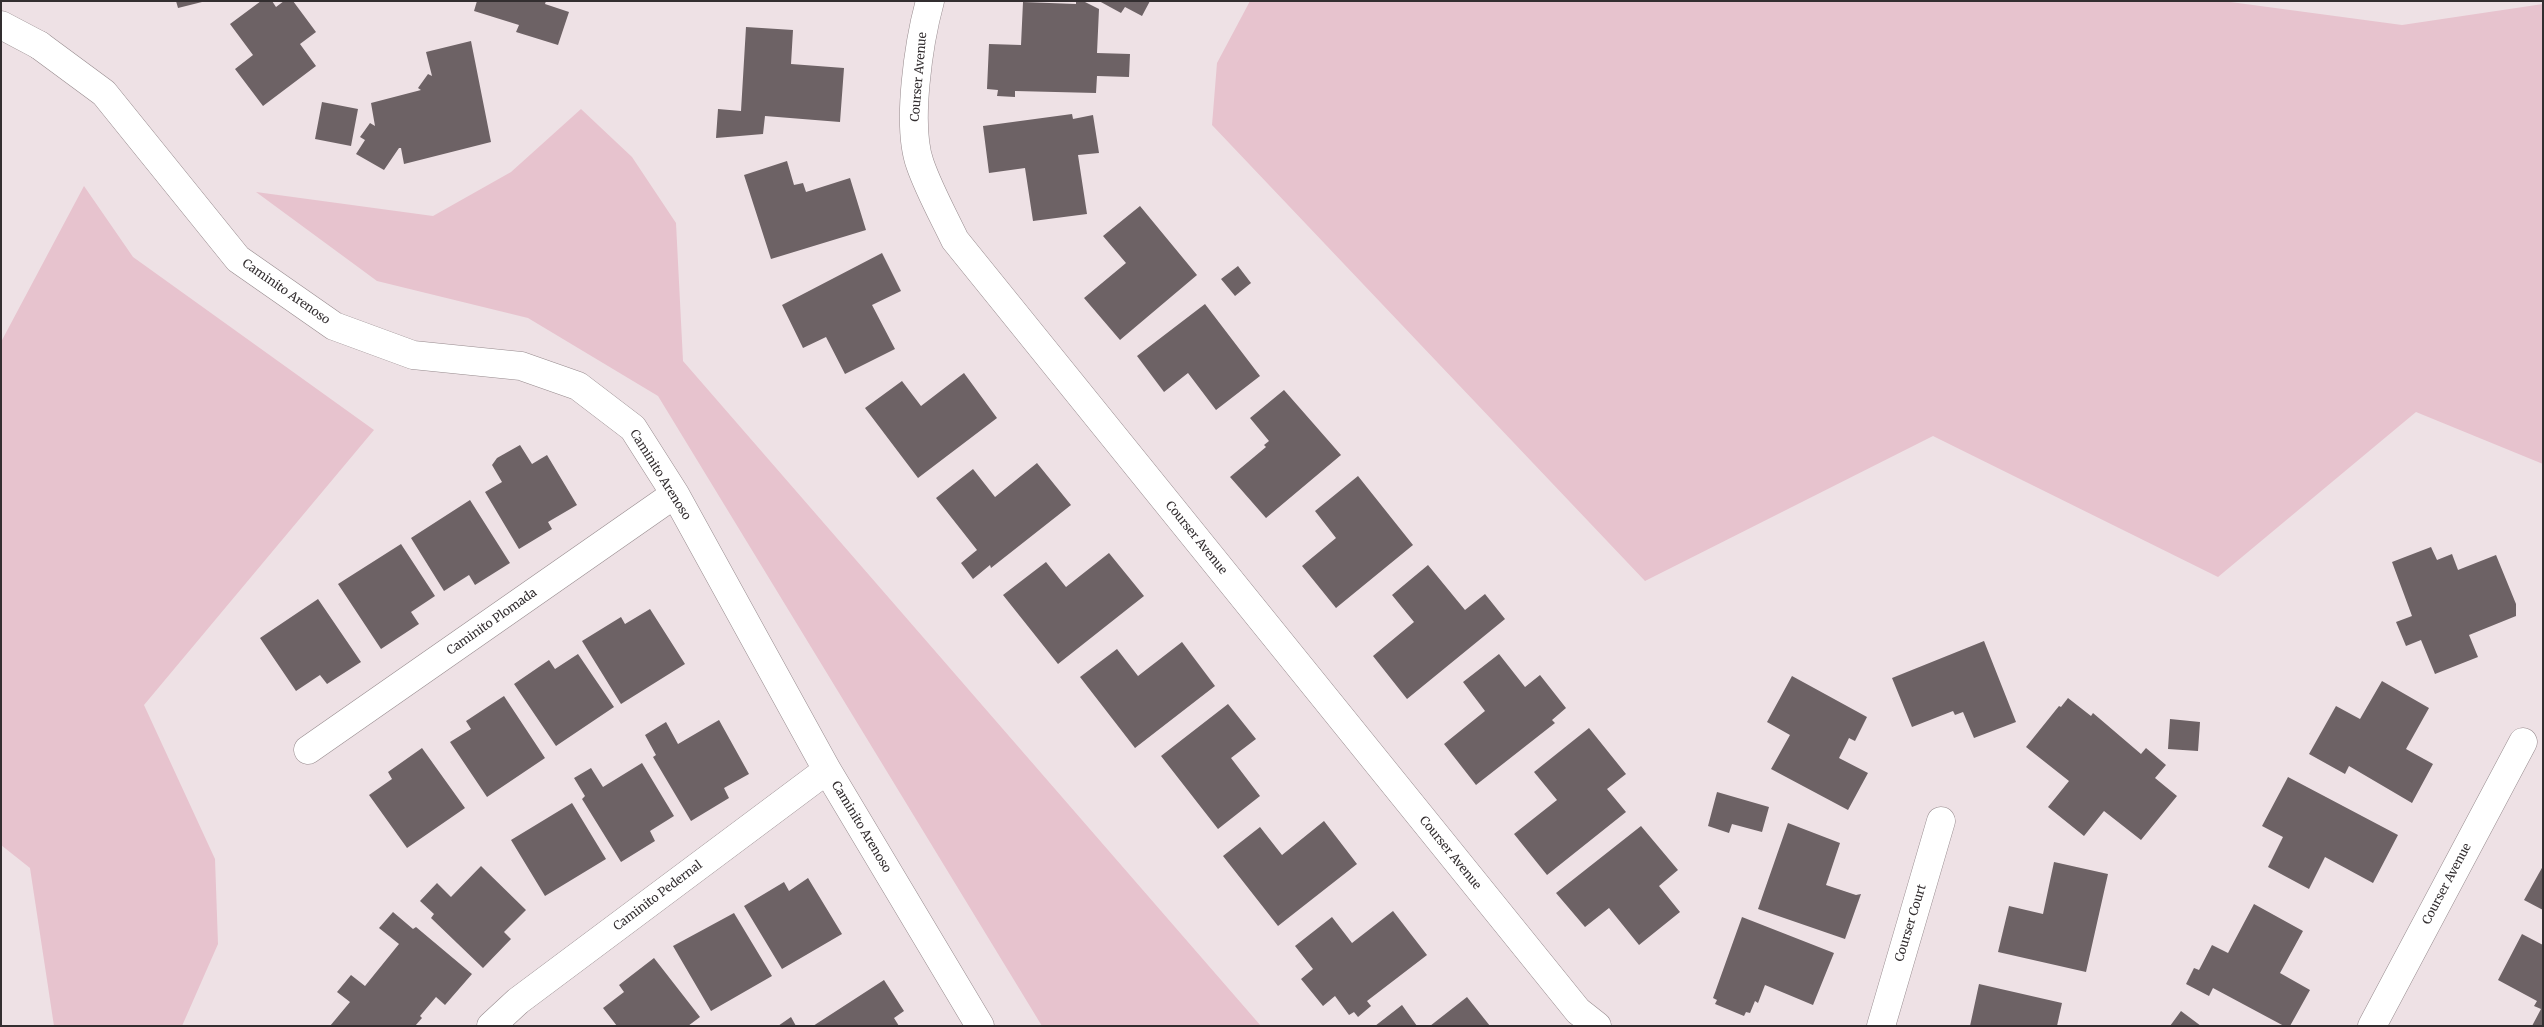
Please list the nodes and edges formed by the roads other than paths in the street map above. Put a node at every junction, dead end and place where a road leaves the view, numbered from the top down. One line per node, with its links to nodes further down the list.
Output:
1 (930, 1): 10 (street, Courser Avenue)
2 (1, 25): 3 (street, Caminito Arenoso)
3 (675, 494): 5 (street, Caminito Plomada); 6 (street, Caminito Arenoso)
4 (2523, 742): 12 (street, Courser Avenue)
5 (308, 750)
6 (827, 770): 8 (street, Caminito Pedernal); 9 (street, Caminito Arenoso)
7 (1942, 821): 11 (street, Courser Court)
8 (491, 1026)
9 (980, 1026)
10 (1597, 1026)
11 (1880, 1026)
12 (2372, 1026)

